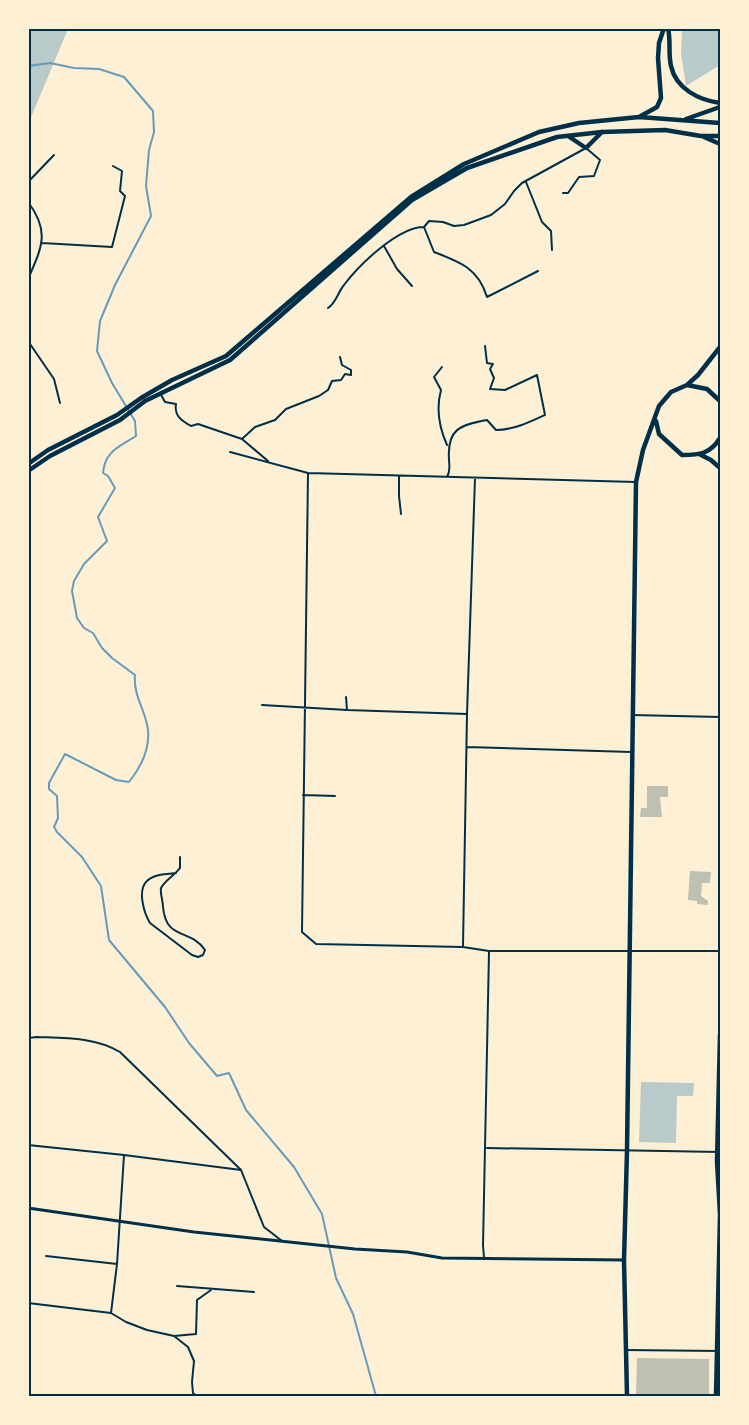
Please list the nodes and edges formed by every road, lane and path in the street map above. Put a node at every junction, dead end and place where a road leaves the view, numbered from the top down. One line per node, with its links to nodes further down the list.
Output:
1 (666, 28): 2 (main road); 4 (main road)
2 (720, 102)
3 (720, 107): 5 (main road)
4 (639, 117): 5 (main road); 34 (main road)
5 (683, 119): 6 (main road)
6 (720, 123)
7 (602, 132): 8 (main road); 9 (main road); 12 (main road)
8 (568, 136): 12 (main road); 33 (main road)
9 (702, 136): 10 (main road); 11 (main road)
10 (720, 136)
11 (720, 144)
12 (586, 148): 16 (street); 17 (street)
13 (54, 155): 15 (street)
14 (113, 166): 20 (street)
15 (28, 182)
16 (526, 182): 19 (street); 22 (street)
17 (563, 193)
18 (28, 202): 20 (street)
19 (424, 227): 21 (street); 23 (street)
20 (42, 243): 24 (street)
21 (384, 246): 25 (street); 26 (street)
22 (552, 250)
23 (538, 271)
24 (28, 279)
25 (412, 286)
26 (328, 308)
27 (28, 341): 36 (street)
28 (485, 346): 41 (street)
29 (720, 347): 32 (main road)
30 (340, 357): 40 (street)
31 (442, 367): 41 (street)
32 (687, 385): 35 (main road); 38 (main road)
33 (160, 393): 34 (main road); 40 (street)
34 (143, 399): 37 (main road)
35 (720, 401)
36 (60, 403)
37 (118, 417): 45 (main road); 47 (main road)
38 (655, 420): 43 (main road); 52 (main road)
39 (720, 438): 43 (main road)
40 (242, 439): 44 (street)
41 (449, 447): 50 (street)
42 (230, 452): 44 (street)
43 (701, 455): 46 (main road)
44 (269, 462): 48 (street)
45 (28, 464)
46 (720, 468)
47 (28, 471)
48 (308, 473): 49 (street); 56 (street)
49 (399, 476): 50 (street); 53 (street)
50 (447, 477): 51 (street)
51 (475, 478): 52 (street); 58 (street)
52 (636, 482): 59 (main road)
53 (401, 514)
54 (346, 697): 57 (street)
55 (262, 705): 56 (street)
56 (305, 708): 57 (street); 63 (street)
57 (347, 710): 58 (street)
58 (467, 714): 61 (street)
59 (632, 715): 60 (street); 62 (main road)
60 (720, 717)
61 (467, 747): 62 (street); 67 (street)
62 (631, 752): 69 (main road)
63 (303, 795): 64 (street); 67 (street)
64 (335, 796)
65 (180, 857): 66 (street)
66 (176, 873): 66 (street)
67 (463, 947): 68 (street)
68 (489, 951): 69 (street); 74 (street)
69 (629, 951): 70 (street); 75 (main road)
70 (720, 951)
71 (720, 1034): 76 (main road)
72 (28, 1038): 78 (street)
73 (28, 1145): 77 (street)
74 (486, 1148): 75 (street); 83 (street)
75 (627, 1151): 76 (street); 84 (main road)
76 (719, 1152): 93 (main road)
77 (124, 1155): 78 (street); 80 (street)
78 (241, 1170): 81 (street)
79 (28, 1209): 80 (street)
80 (120, 1222): 81 (street); 85 (street)
81 (284, 1242): 83 (street)
82 (46, 1256): 85 (street)
83 (484, 1258): 84 (street)
84 (624, 1260): 92 (main road)
85 (117, 1264): 90 (street)
86 (177, 1286): 87 (street)
87 (212, 1290): 88 (street); 91 (street)
88 (254, 1292)
89 (28, 1303): 90 (street)
90 (111, 1313): 91 (street)
91 (174, 1336): 94 (street)
92 (626, 1350): 93 (street); 95 (main road)
93 (718, 1351): 96 (main road)
94 (197, 1396)
95 (627, 1396)
96 (716, 1396)

